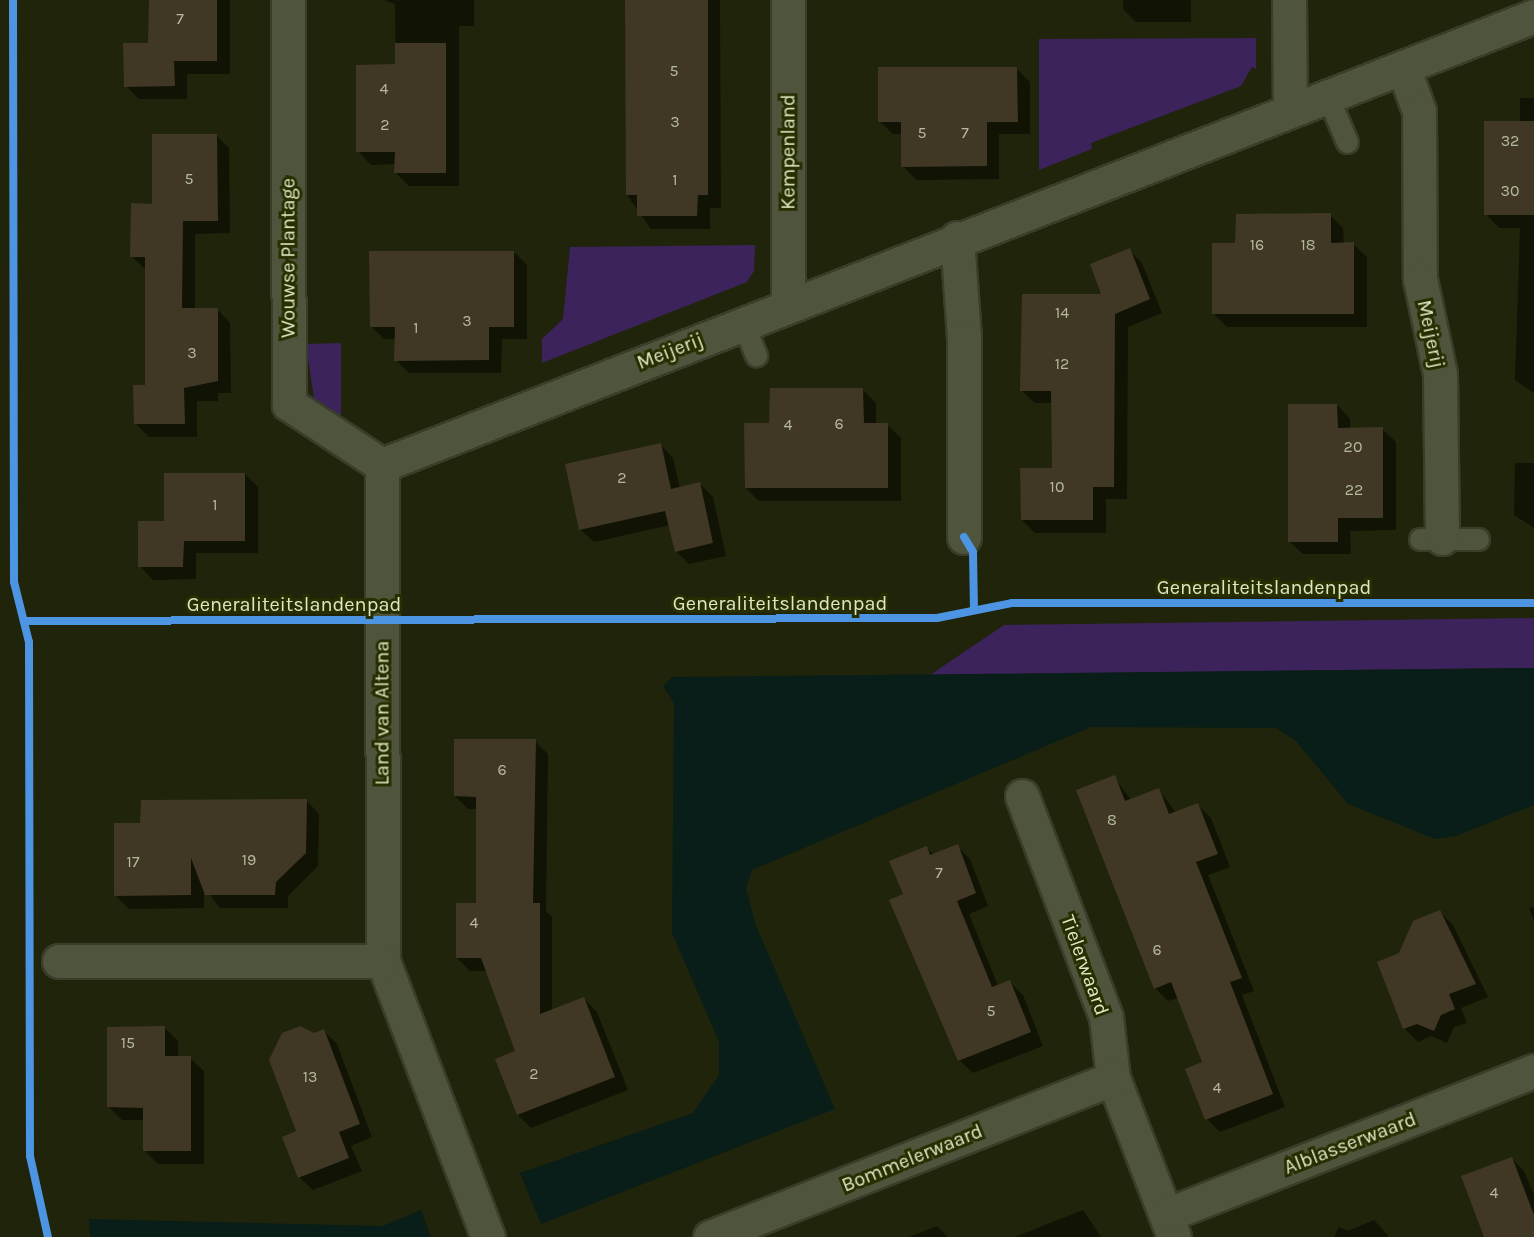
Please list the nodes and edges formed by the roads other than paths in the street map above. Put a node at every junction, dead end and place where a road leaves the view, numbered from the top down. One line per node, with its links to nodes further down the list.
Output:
1 (288, 0): 13 (street, Wouwse Plantage)
2 (788, 0): 10 (street, Kempenland)
3 (1289, 0): 7 (street)
4 (1534, 16): 5 (street, Meijerij)
5 (1402, 67): 6 (street, Meijerij); 15 (street, Meijerij)
6 (1327, 95): 7 (street, Meijerij); 8 (lane)
7 (1290, 109): 9 (street, Meijerij)
8 (1347, 142)
9 (957, 238): 10 (street, Meijerij); 14 (street)
10 (788, 304): 11 (street, Meijerij)
11 (742, 323): 12 (lane); 13 (street, Meijerij)
12 (756, 355)
13 (382, 465): 19 (street, Land van Altena)
14 (964, 537)
15 (1431, 539): 16 (lane)
16 (1478, 539)
17 (1022, 796): 21 (street, Tielerwaard)
18 (59, 961): 19 (street)
19 (383, 961): 23 (street, Land van Altena)
20 (1534, 1071): 22 (street, Alblasserwaard)
21 (1113, 1078): 22 (street, Tielerwaard); 24 (street, Bommelerwaard)
22 (1170, 1226)
23 (488, 1237)
24 (710, 1237)

